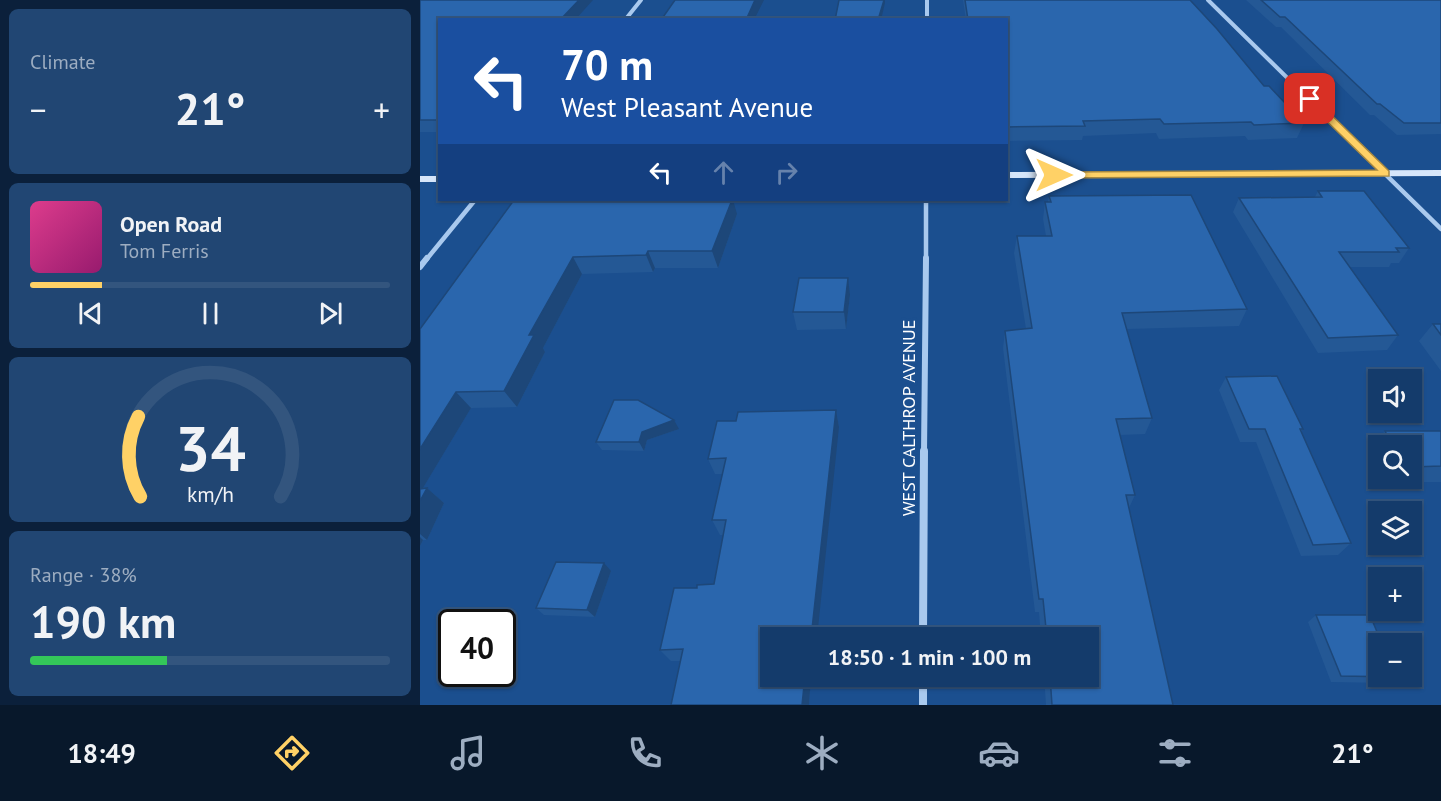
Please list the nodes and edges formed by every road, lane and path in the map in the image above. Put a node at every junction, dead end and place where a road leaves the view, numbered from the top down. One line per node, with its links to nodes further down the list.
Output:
1 (641, 0): 4 (street)
2 (927, 0): 5 (street)
3 (1208, 0): 6 (street)
4 (627, 18)
5 (927, 18)
6 (1386, 173): 7 (street); 8 (street); 13 (street)
7 (1441, 173)
8 (1008, 175)
9 (438, 179): 10 (street)
10 (420, 180)
11 (475, 201): 14 (street)
12 (926, 201): 15 (street, WEST CALTHROP AVENUE)
13 (1441, 229)
14 (420, 267)
15 (923, 627)
16 (923, 687): 17 (street)
17 (923, 705)

